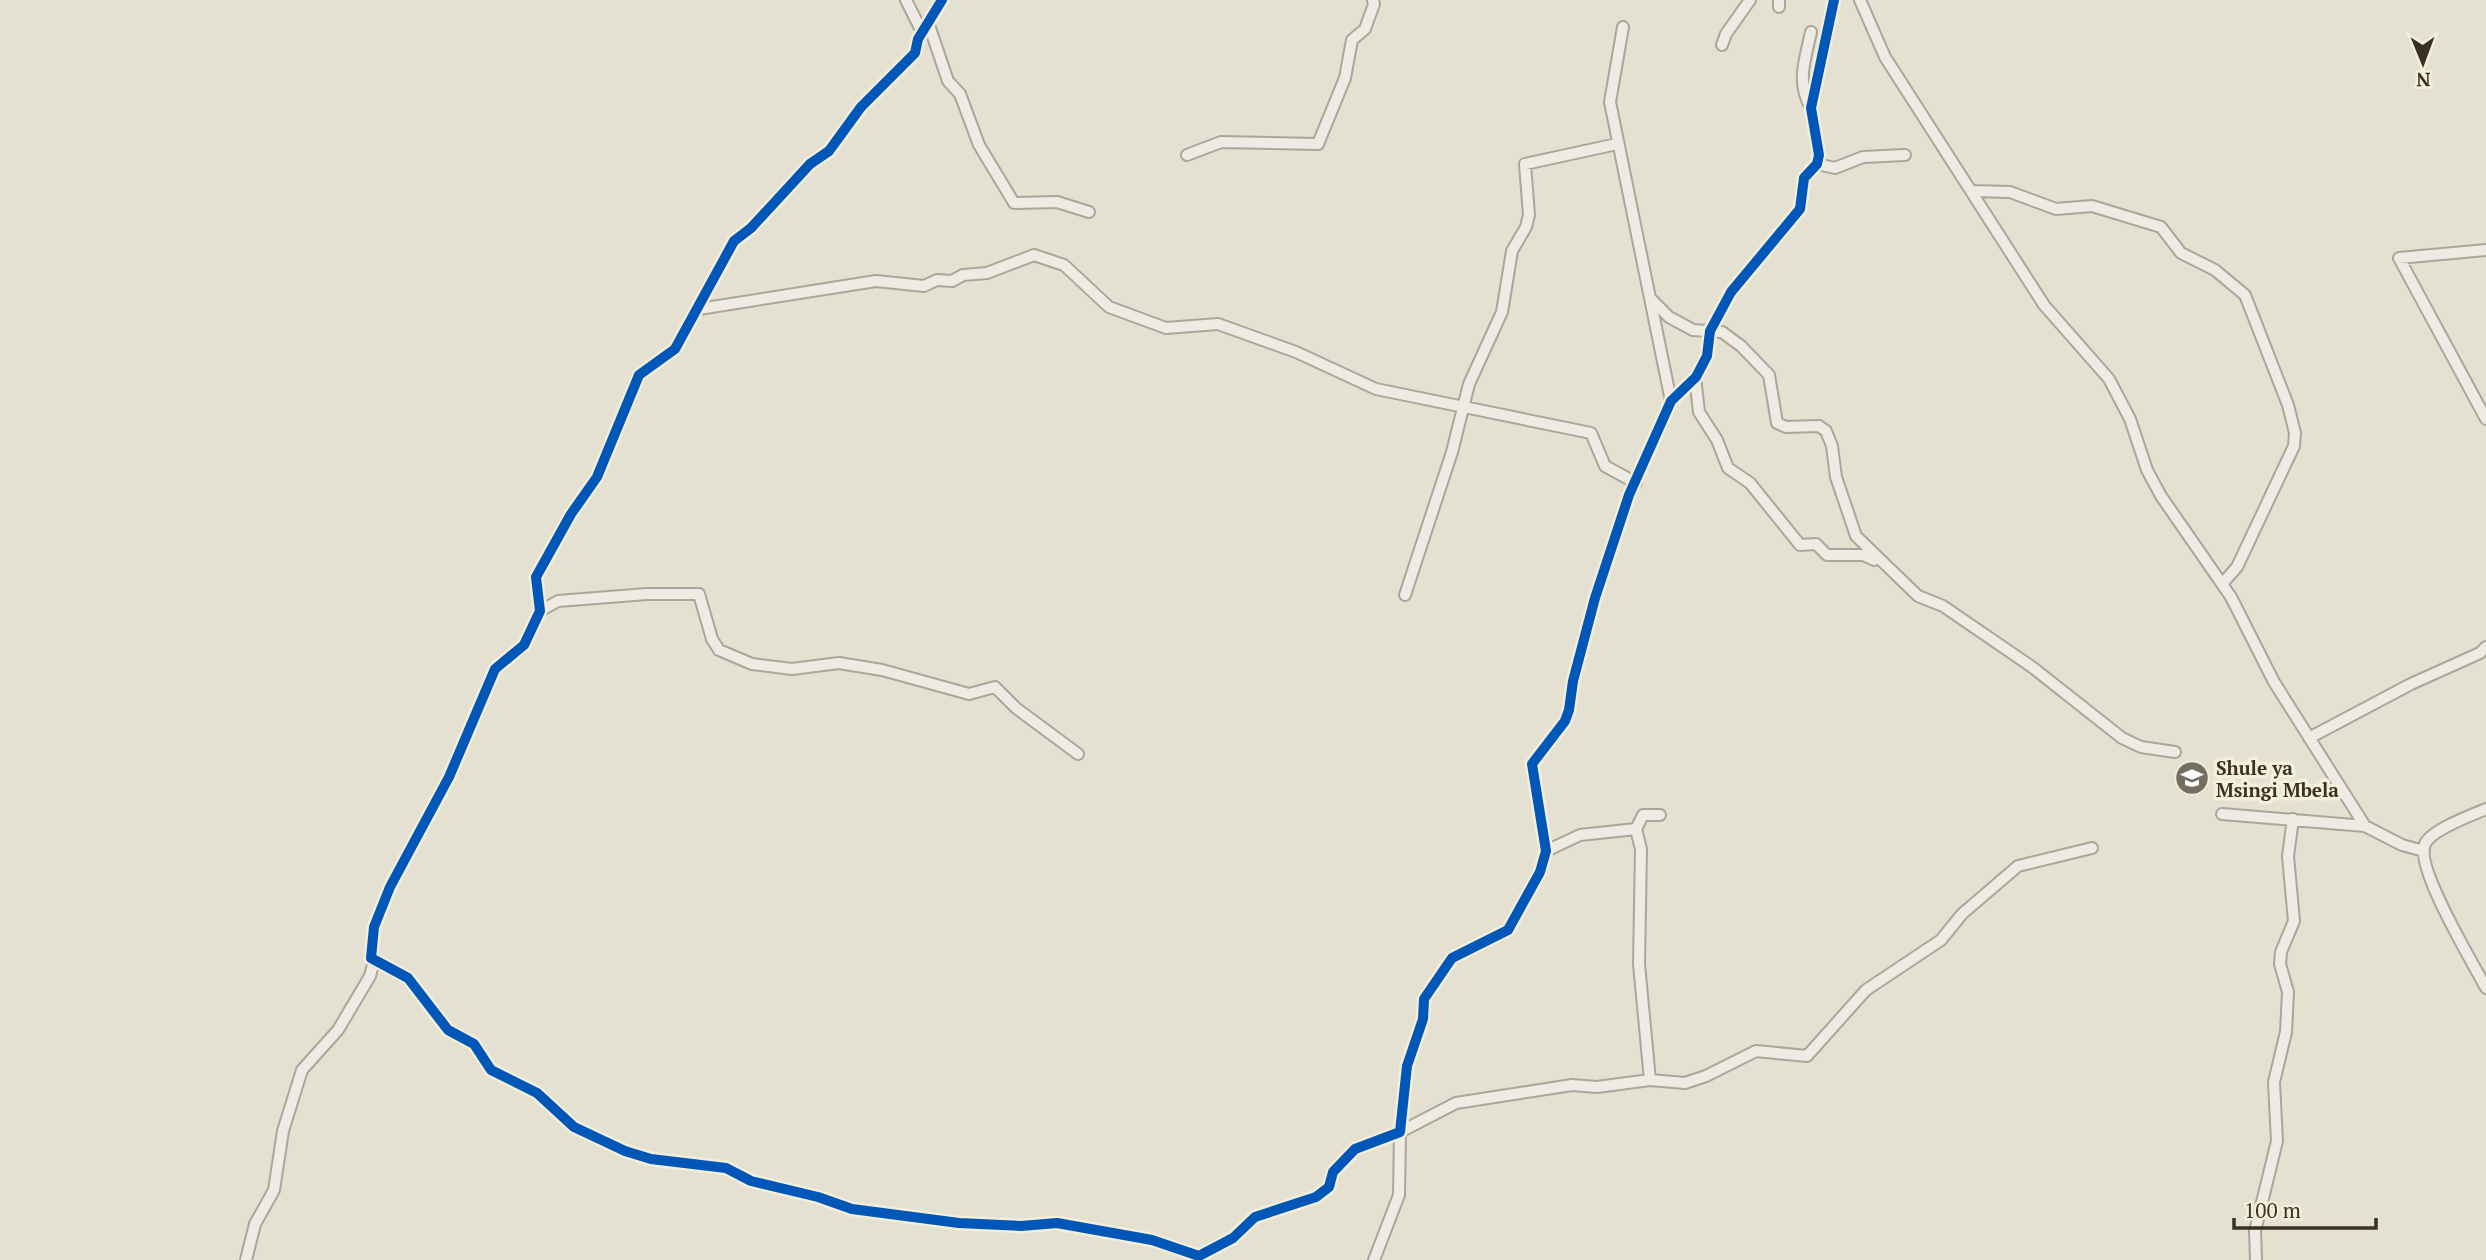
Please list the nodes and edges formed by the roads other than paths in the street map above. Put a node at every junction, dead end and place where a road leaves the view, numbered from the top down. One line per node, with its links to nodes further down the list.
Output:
1 (906, 0): 8 (street)
2 (942, 0): 8 (street)
3 (1373, 0): 13 (street)
4 (1751, 0): 10 (street)
5 (1834, 0): 11 (street)
6 (1860, 0): 16 (street)
7 (1623, 27): 12 (street)
8 (925, 29): 17 (street); 20 (street)
9 (1811, 32): 11 (street)
10 (1722, 45)
11 (1811, 108): 15 (street)
12 (1617, 144): 19 (street); 24 (street)
13 (1187, 155)
14 (1905, 155): 15 (street)
15 (1817, 164): 21 (street)
16 (1972, 191): 28 (street); 28 (street)
17 (1089, 212)
18 (2486, 250): 25 (street)
19 (1652, 300): 21 (street); 23 (street)
20 (699, 309): 24 (street); 30 (street)
21 (1710, 331): 22 (street); 27 (street)
22 (1696, 377): 23 (street); 27 (street)
23 (1671, 401): 26 (street)
24 (1462, 405): 26 (street); 29 (street)
25 (2486, 419)
26 (1636, 483): 43 (street)
27 (1892, 568): 33 (street)
28 (2222, 583): 32 (street)
29 (1405, 595)
30 (540, 611): 34 (street); 44 (street)
31 (2486, 647): 32 (street)
32 (2309, 738): 39 (street)
33 (2175, 751)
34 (1078, 754)
35 (2486, 808): 42 (street)
36 (2222, 814): 38 (street)
37 (1660, 815): 40 (street)
38 (2293, 818): 39 (street); 51 (street)
39 (2365, 826): 42 (street)
40 (1636, 829): 43 (street); 46 (street)
41 (2092, 848): 46 (street)
42 (2424, 850): 45 (street)
43 (1546, 851): 47 (street)
44 (374, 961): 48 (street); 49 (street)
45 (2486, 988)
46 (1650, 1080): 47 (street)
47 (1400, 1132): 48 (street); 50 (street)
48 (1190, 1257)
49 (247, 1260)
50 (1374, 1260)
51 (2256, 1260)

